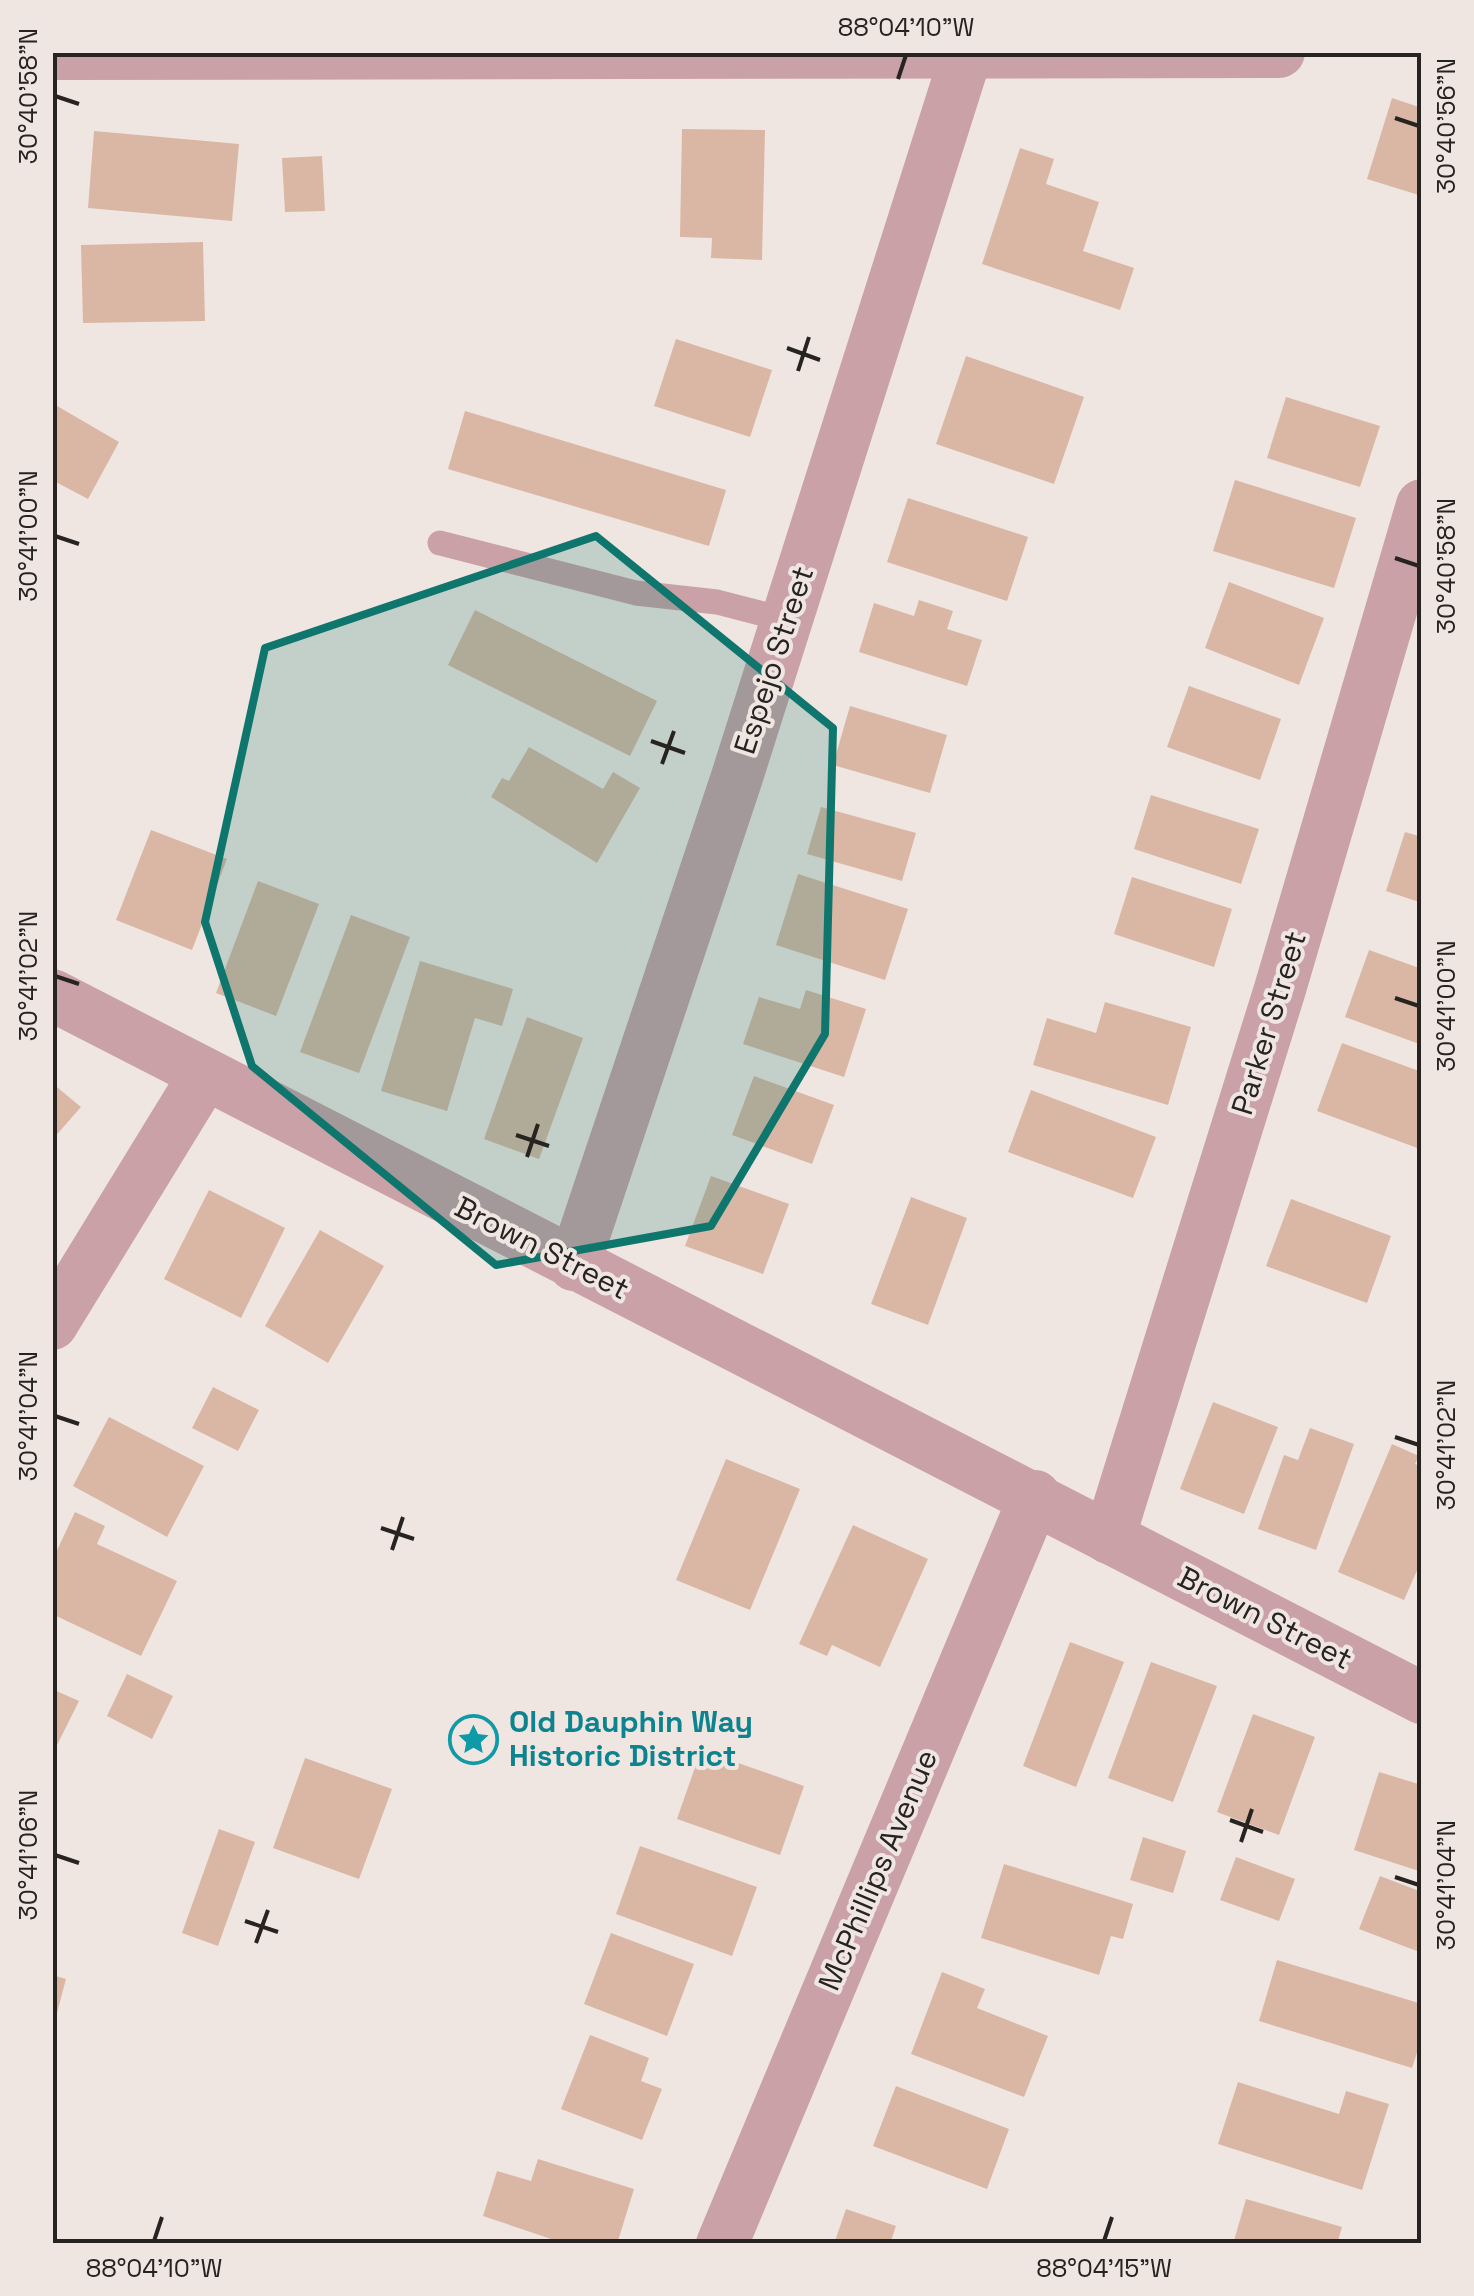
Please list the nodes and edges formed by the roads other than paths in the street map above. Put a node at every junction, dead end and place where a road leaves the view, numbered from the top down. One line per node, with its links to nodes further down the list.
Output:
1 (1278, 52): 4 (street)
2 (147, 53): 3 (street); 4 (street)
3 (52, 54)
4 (966, 54): 7 (street, Espejo Street)
5 (1422, 505): 13 (street, Parker Street)
6 (440, 544): 7 (lane)
7 (787, 620): 10 (street, Espejo Street)
8 (52, 995): 9 (street, Brown Street)
9 (204, 1076): 10 (street, Brown Street); 11 (street)
10 (574, 1264): 12 (street, Brown Street)
11 (52, 1324)
12 (1035, 1496): 13 (street, Brown Street); 15 (street, McPhillips Avenue)
13 (1110, 1538): 14 (street, Brown Street)
14 (1422, 1698)
15 (722, 2244)

